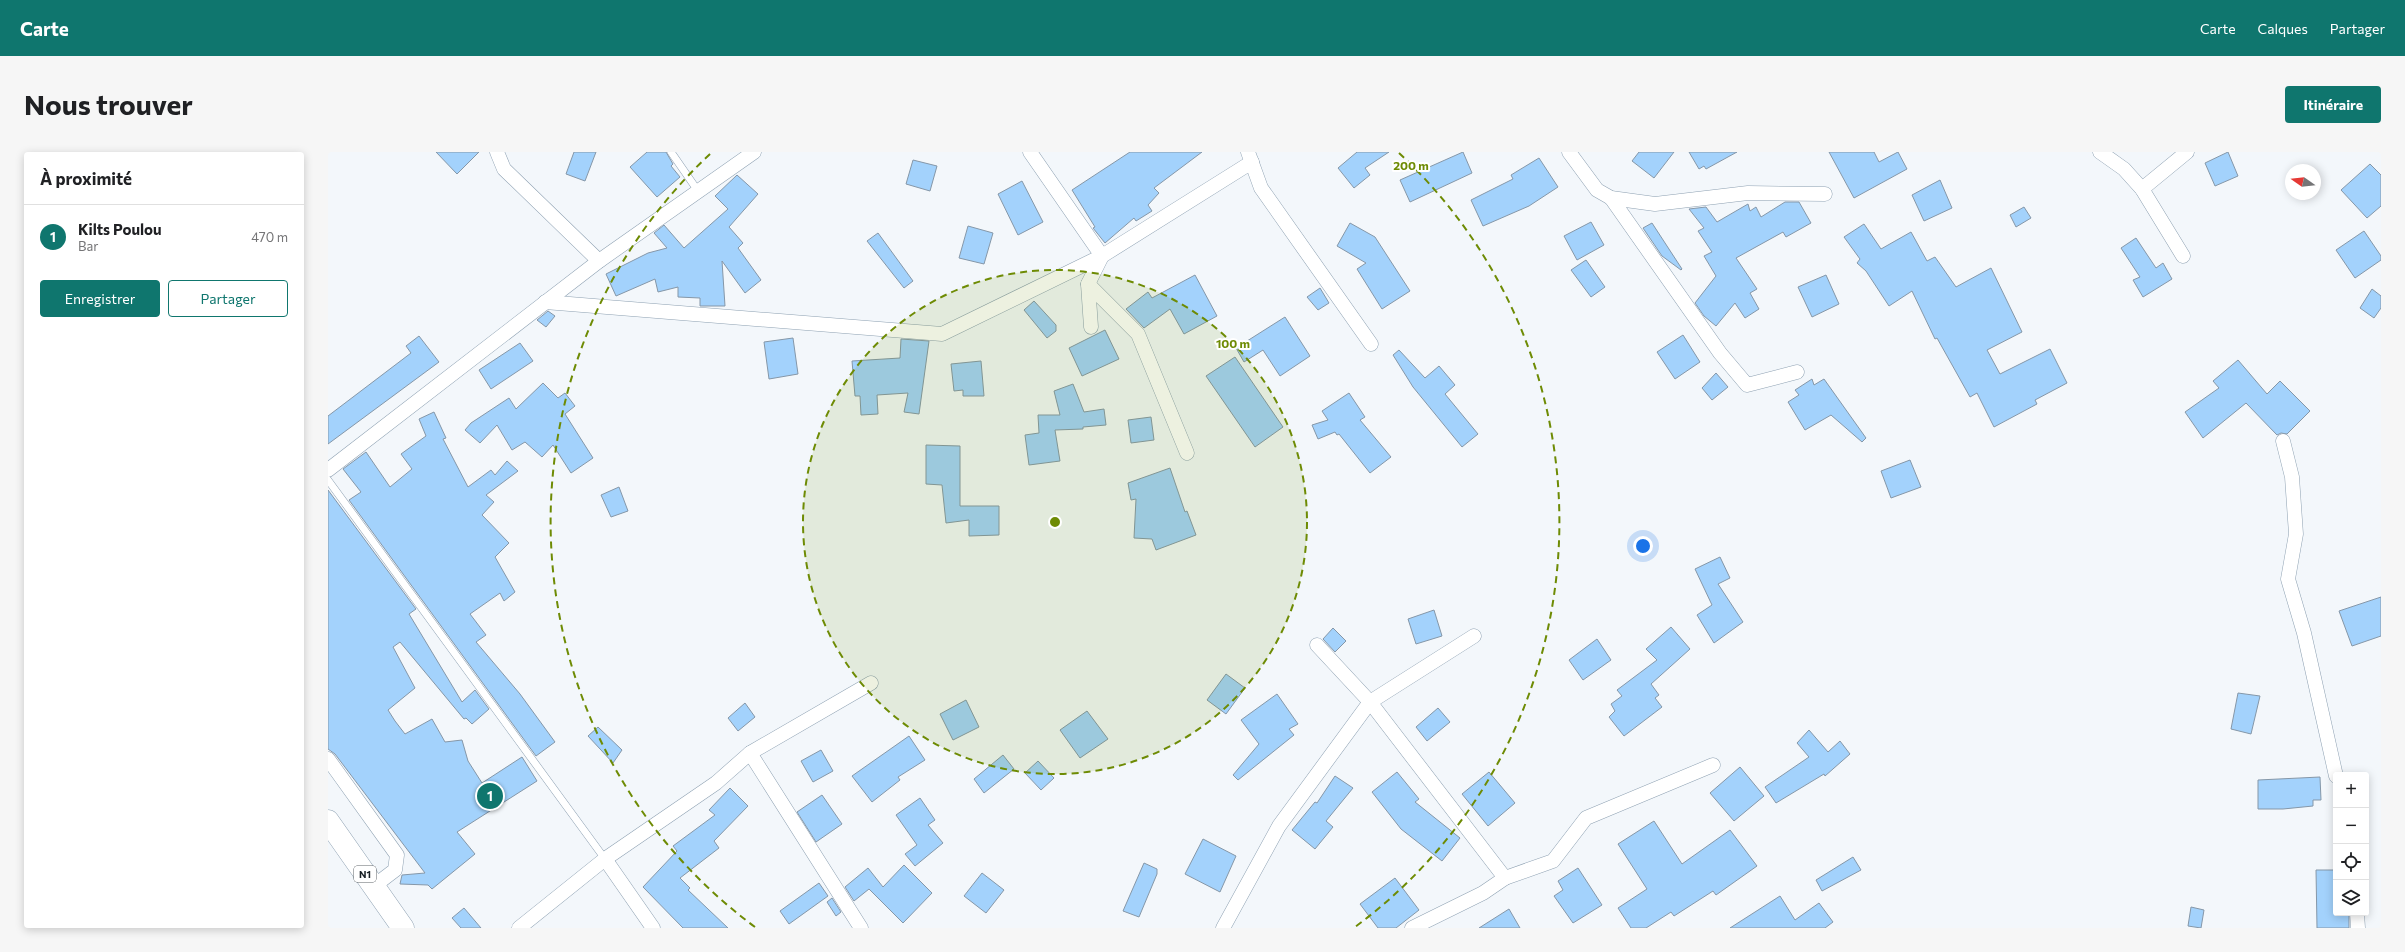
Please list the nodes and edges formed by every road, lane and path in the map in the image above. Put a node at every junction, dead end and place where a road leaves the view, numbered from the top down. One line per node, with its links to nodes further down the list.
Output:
1 (497, 152): 15 (street)
2 (671, 152): 10 (lane)
3 (754, 152): 10 (street)
4 (1030, 152): 13 (street)
5 (1569, 152): 12 (street)
6 (2100, 152): 9 (street)
7 (2187, 152): 9 (street)
8 (1250, 157): 13 (street); 19 (street)
9 (2142, 189): 14 (street)
10 (698, 191): 15 (street)
11 (1825, 194): 12 (street)
12 (1611, 198): 20 (street)
13 (1102, 256): 16 (street); 17 (street)
14 (2183, 256)
15 (599, 261): 17 (street)
16 (1088, 284): 18 (street); 22 (street)
17 (545, 302): 23 (street)
18 (1091, 327)
19 (1371, 344)
20 (1797, 372)
21 (2283, 441): 31 (street)
22 (1187, 453)
23 (329, 469): 33 (lane)
24 (1474, 636): 27 (street)
25 (1317, 645): 27 (street)
26 (871, 683): 28 (street)
27 (1370, 702): 34 (street); 41 (street)
28 (750, 754): 33 (street); 40 (street)
29 (328, 759): 35 (street)
30 (1713, 765): 34 (street)
31 (2335, 772)
32 (328, 821): 35 (highway, N1)
33 (605, 859): 38 (street); 39 (street)
34 (1505, 878): 42 (street)
35 (374, 886): 37 (highway, N1)
36 (2357, 916): 43 (street)
37 (404, 927)
38 (518, 928)
39 (653, 928)
40 (861, 928)
41 (1223, 928)
42 (1412, 928)
43 (2358, 928)

